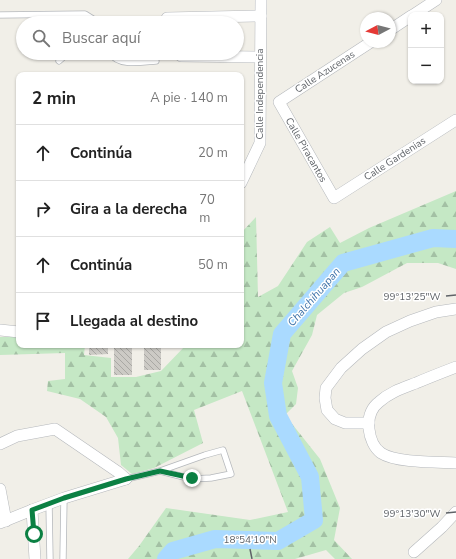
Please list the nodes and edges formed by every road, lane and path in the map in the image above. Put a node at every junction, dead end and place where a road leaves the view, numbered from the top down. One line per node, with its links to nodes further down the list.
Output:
1 (261, 0): 7 (street, Calle Independencia)
2 (436, 0): 3 (street)
3 (418, 12)
4 (0, 15): 5 (lane)
5 (88, 16)
6 (244, 16): 7 (street)
7 (261, 16): 12 (street, Calle Independencia)
8 (408, 19): 9 (street)
9 (396, 26)
10 (362, 48): 15 (street, Calle Azucenas)
11 (244, 57): 12 (street)
12 (260, 57): 17 (street, Calle Independencia)
13 (117, 60): 14 (lane)
14 (156, 61)
15 (279, 102): 18 (street, Calle Piracantos)
16 (456, 120): 18 (street, Calle Gardenias)
17 (244, 177)
18 (334, 198)
19 (456, 309): 23 (street)
20 (0, 330): 21 (street)
21 (16, 332)
22 (456, 367): 23 (street)
23 (368, 423): 25 (street)
24 (0, 444): 27 (street)
25 (456, 463)
26 (160, 471): 26 (lane); 27 (lane)
27 (126, 479): 29 (street)
28 (0, 489): 33 (street)
29 (64, 498): 30 (street); 37 (lane)
30 (49, 504): 31 (street); 36 (lane)
31 (32, 510): 33 (street); 35 (street)
32 (456, 512): 34 (street)
33 (3, 522)
34 (414, 552)
35 (35, 559)
36 (50, 559)
37 (63, 559)

